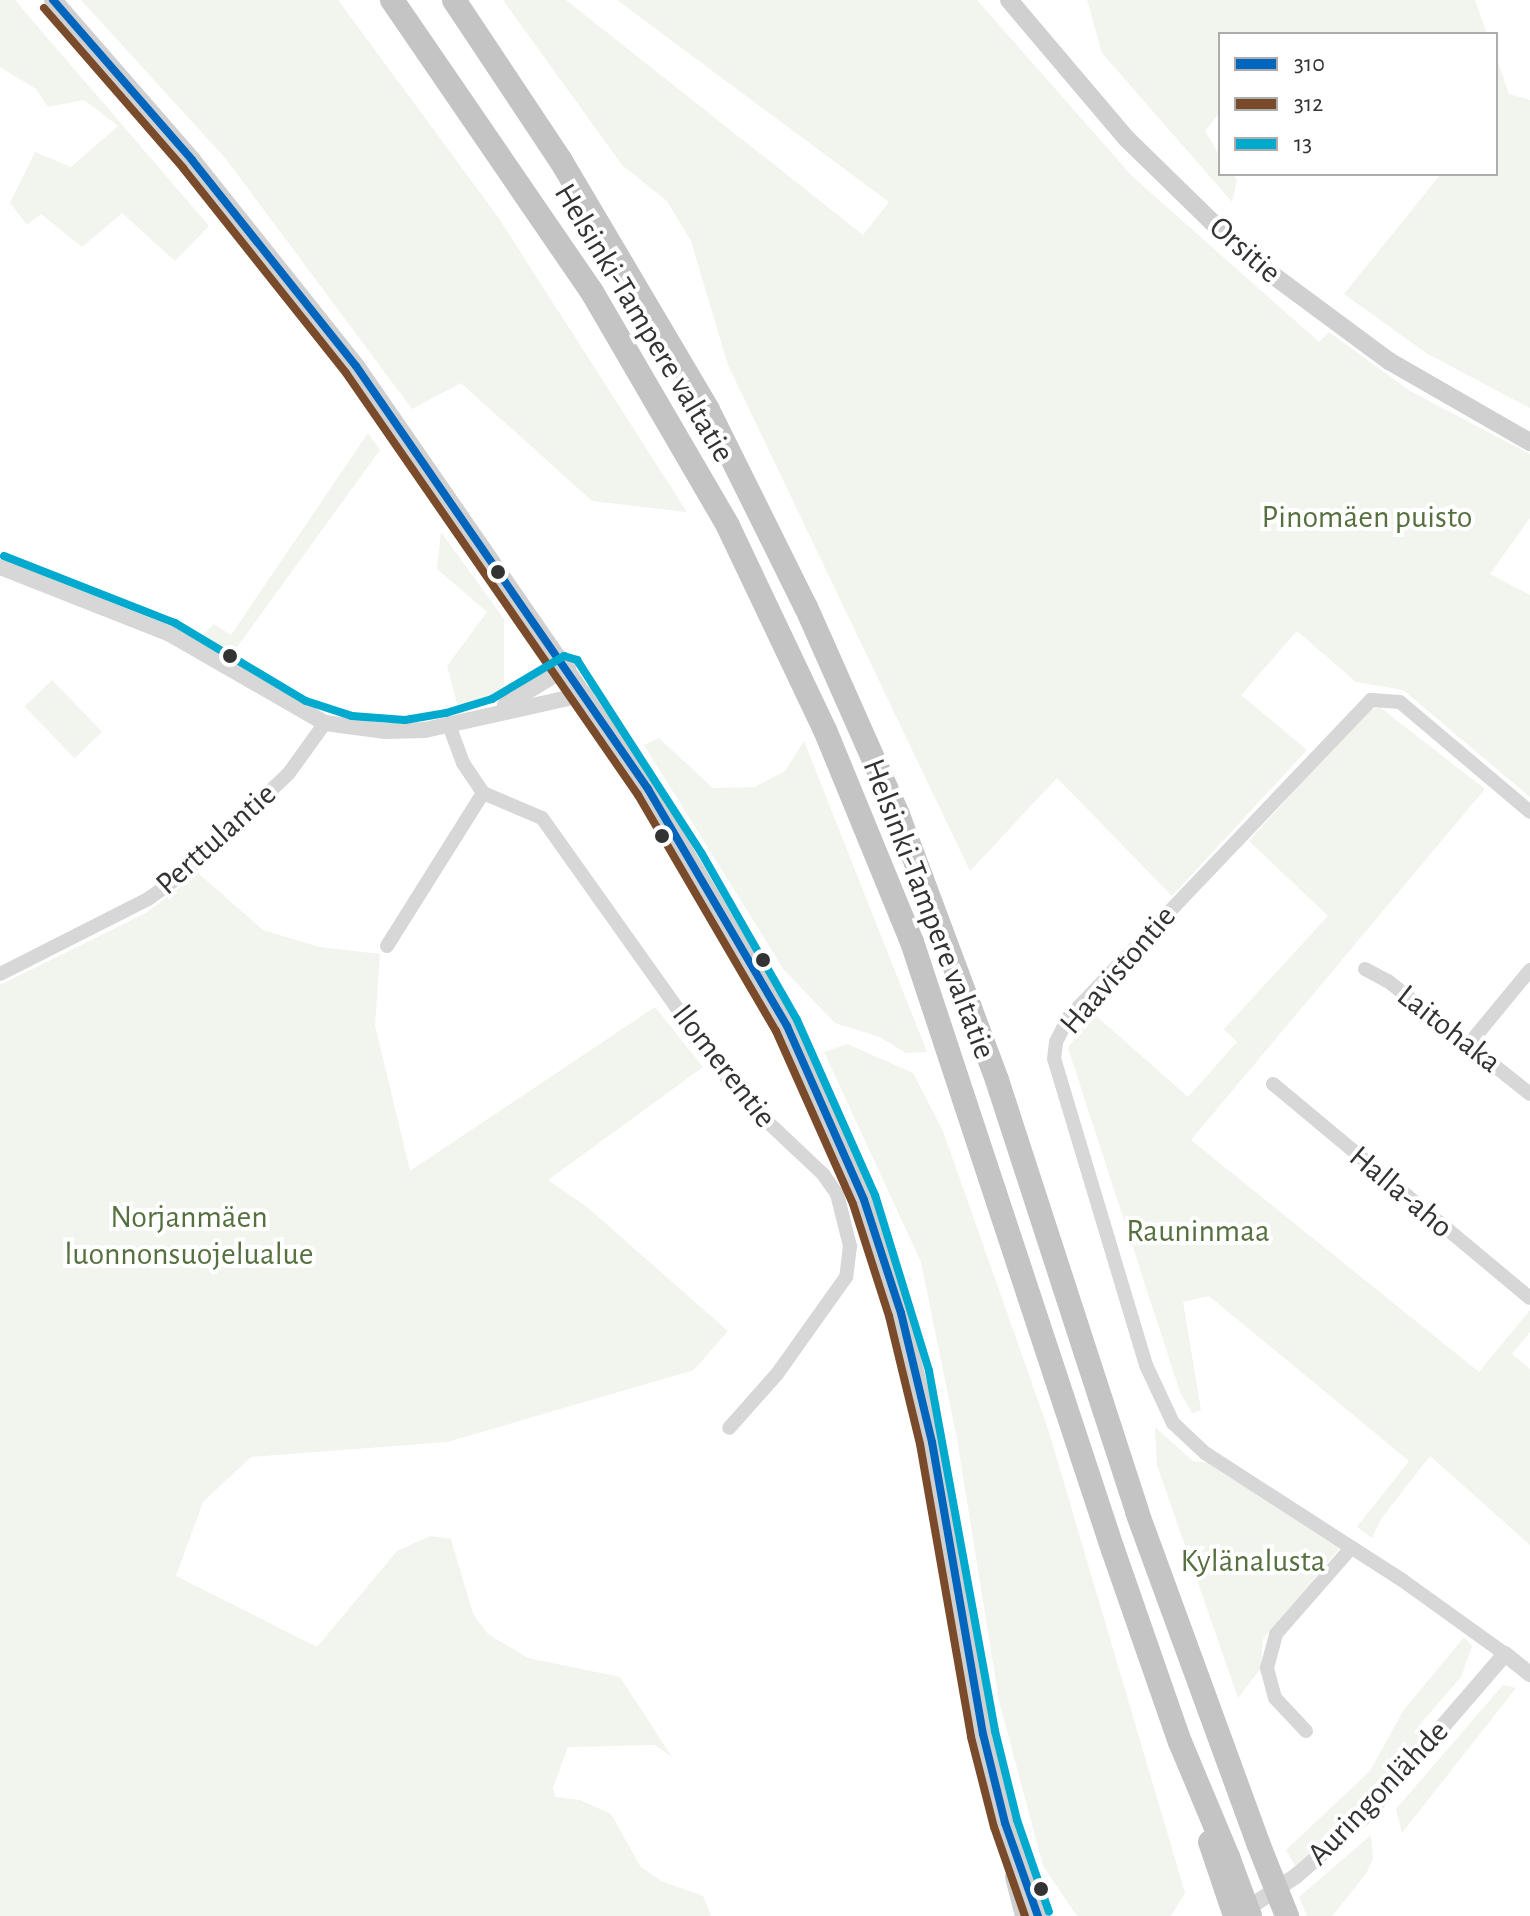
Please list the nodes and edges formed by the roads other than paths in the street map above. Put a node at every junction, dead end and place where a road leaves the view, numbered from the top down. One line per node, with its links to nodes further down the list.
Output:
1 (53, 0): 7 (main road)
2 (392, 0): 28 (highway, Helsinki-Tampere valtatie)
3 (454, 0): 33 (highway, Helsinki-Tampere valtatie, bridge)
4 (1009, 0): 5 (main road, Orsitie)
5 (1530, 442)
6 (0, 567): 10 (street)
7 (568, 667): 8 (main road); 9 (street)
8 (586, 694): 9 (street); 27 (main road)
9 (497, 710): 11 (street)
10 (325, 723): 11 (street); 17 (street, Perttulantie)
11 (449, 725): 12 (street)
12 (483, 793): 14 (street); 22 (street, Ilomerentie)
13 (1530, 812): 23 (street, Haavistontie)
14 (387, 946)
15 (1365, 969): 18 (street, Laitohaka)
16 (1530, 970): 18 (street)
17 (0, 974)
18 (1469, 1044): 20 (street, Laitohaka)
19 (1273, 1084): 21 (street, Halla-aho)
20 (1530, 1094)
21 (1530, 1298)
22 (729, 1428)
23 (1351, 1548): 24 (street); 26 (street)
24 (1505, 1654): 25 (street); 31 (street, Auringonlähde)
25 (1530, 1674)
26 (1306, 1731)
27 (1005, 1823): 29 (main road); 30 (main road)
28 (1222, 1859): 31 (highway); 32 (highway, Helsinki-Tampere valtatie, bridge)
29 (1024, 1916)
30 (1038, 1916)
31 (1235, 1916)
32 (1250, 1916)
33 (1287, 1916)

